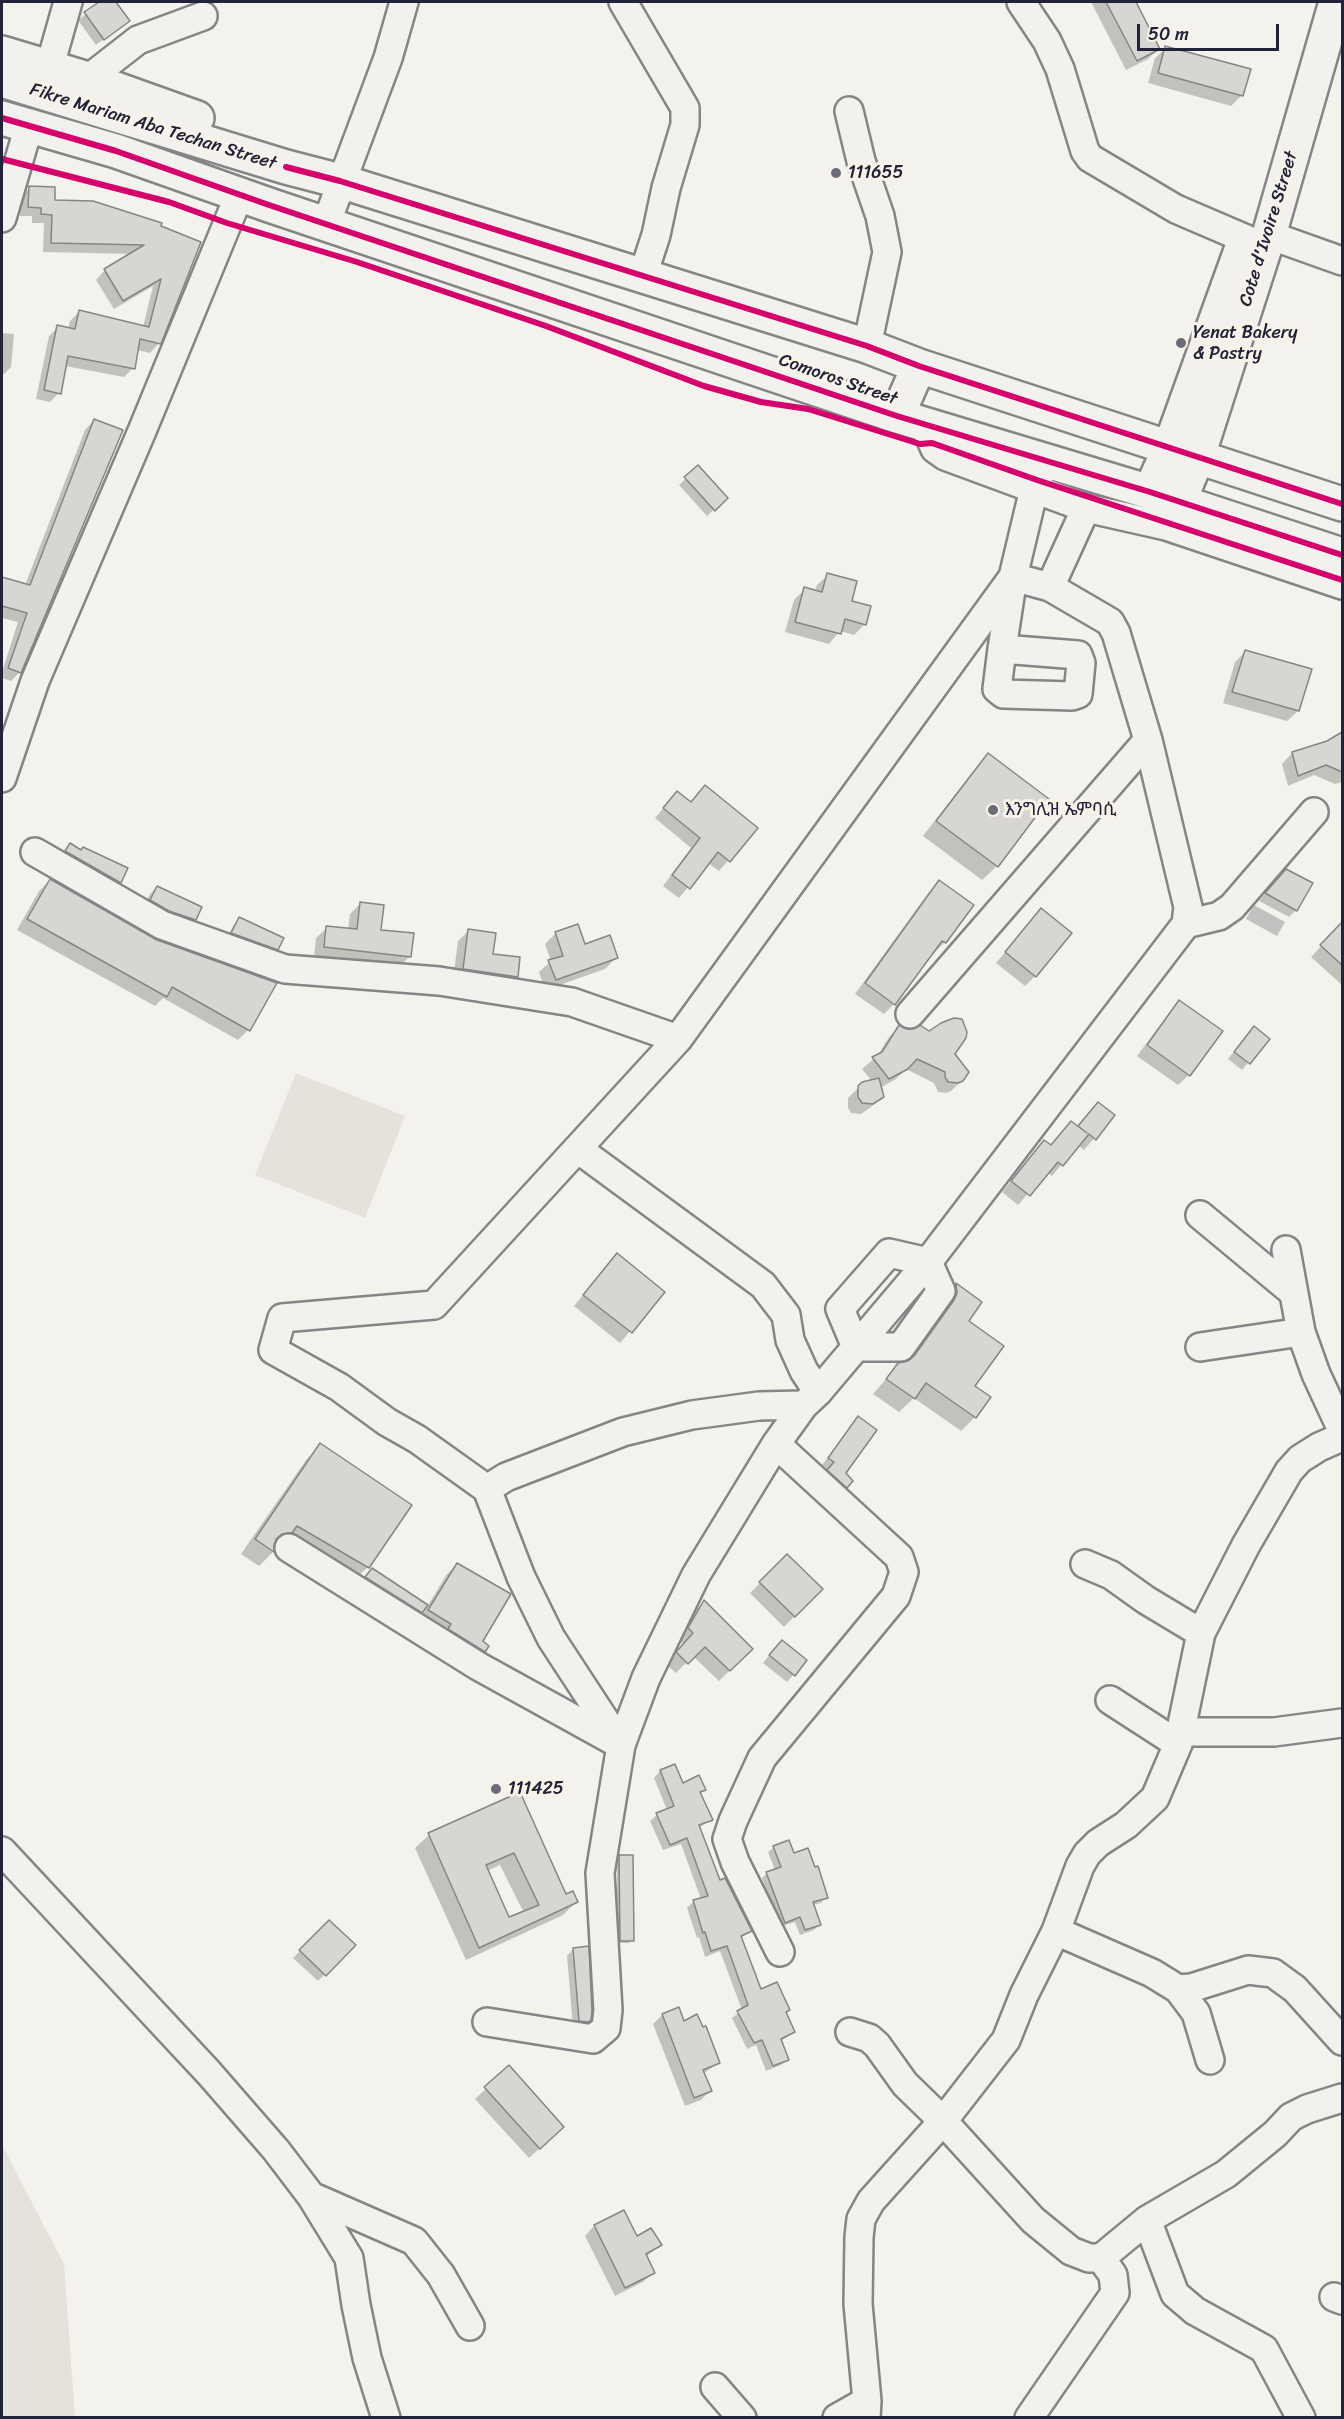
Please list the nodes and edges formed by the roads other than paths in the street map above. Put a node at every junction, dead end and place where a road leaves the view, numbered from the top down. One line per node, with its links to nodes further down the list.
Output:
1 (68, 2): 9 (street)
2 (404, 2): 15 (street)
3 (623, 2): 21 (street)
4 (1021, 2): 19 (street)
5 (1315, 2): 19 (main road, Cote d'Ivoire Street)
6 (1336, 2): 19 (main road, Cote d'Ivoire Street)
7 (203, 16): 10 (street)
8 (2, 53): 9 (main road)
9 (49, 69): 10 (main road)
10 (88, 79): 14 (main road)
11 (2, 80): 14 (main road, Fikre Mariam Aba Techan Street)
12 (849, 111): 22 (street)
13 (15, 122): 16 (main road, Fikre Mariam Aba Techan Street); 17 (street)
14 (286, 167): 15 (main road, Fikre Mariam Aba Techan Street)
15 (340, 181): 18 (street); 21 (main road)
16 (240, 194): 18 (main road, Fikre Mariam Aba Techan Street); 36 (street)
17 (2, 218)
18 (326, 224): 24 (main road, Comoros Street)
19 (1257, 237): 20 (street); 25 (main road, Cote d'Ivoire Street)
20 (1342, 261)
21 (643, 275): 22 (main road)
22 (867, 346): 23 (main road)
23 (919, 366): 24 (main road); 25 (main road)
24 (910, 420): 26 (main road, Comoros Street)
25 (1184, 451): 27 (main road); 28 (main road, Cote d'Ivoire Street)
26 (1040, 475): 28 (main road, Comoros Street); 29 (street); 31 (street)
27 (1342, 504)
28 (1165, 507): 29 (street); 30 (main road, Comoros Street); 32 (street)
29 (1086, 508): 33 (street)
30 (1342, 555)
31 (1013, 577): 33 (street); 34 (street); 41 (street)
32 (1342, 585)
33 (1050, 587): 35 (street)
34 (1002, 649)
35 (1148, 740): 39 (street); 40 (street)
36 (2, 778)
37 (1314, 812): 39 (street)
38 (35, 852): 41 (street)
39 (1186, 924): 45 (street)
40 (910, 1014)
41 (678, 1040): 42 (street)
42 (578, 1149): 50 (street); 54 (street)
43 (1200, 1215): 46 (street)
44 (1286, 1250): 46 (street)
45 (928, 1262): 48 (street); 48 (street)
46 (1294, 1293): 47 (street)
47 (1301, 1332): 49 (street); 51 (street)
48 (856, 1347): 50 (street)
49 (1200, 1347)
50 (811, 1399): 53 (street); 54 (street)
51 (1342, 1430)
52 (1342, 1437): 57 (street)
53 (776, 1444): 61 (street); 64 (street)
54 (487, 1490): 61 (street)
55 (289, 1548): 61 (street)
56 (1085, 1564): 57 (street)
57 (1201, 1633): 60 (street)
58 (1110, 1700): 60 (street)
59 (1342, 1723): 60 (street)
60 (1178, 1738): 63 (street)
61 (621, 1745): 66 (street)
62 (2, 1851): 72 (street)
63 (1056, 1931): 65 (street); 71 (street)
64 (780, 1952)
65 (1178, 1989): 68 (street); 69 (street)
66 (487, 2022)
67 (850, 2032): 71 (street)
68 (1341, 2038)
69 (1210, 2060)
70 (1342, 2098): 73 (street)
71 (943, 2121): 74 (street); 77 (street)
72 (311, 2196): 75 (street); 78 (street)
73 (1147, 2220): 74 (street); 82 (street)
74 (1101, 2258): 81 (street)
75 (470, 2326)
76 (715, 2387): 79 (street)
77 (866, 2409): 80 (street)
78 (386, 2418)
79 (742, 2418)
80 (837, 2418)
81 (1029, 2418)
82 (1301, 2418)

